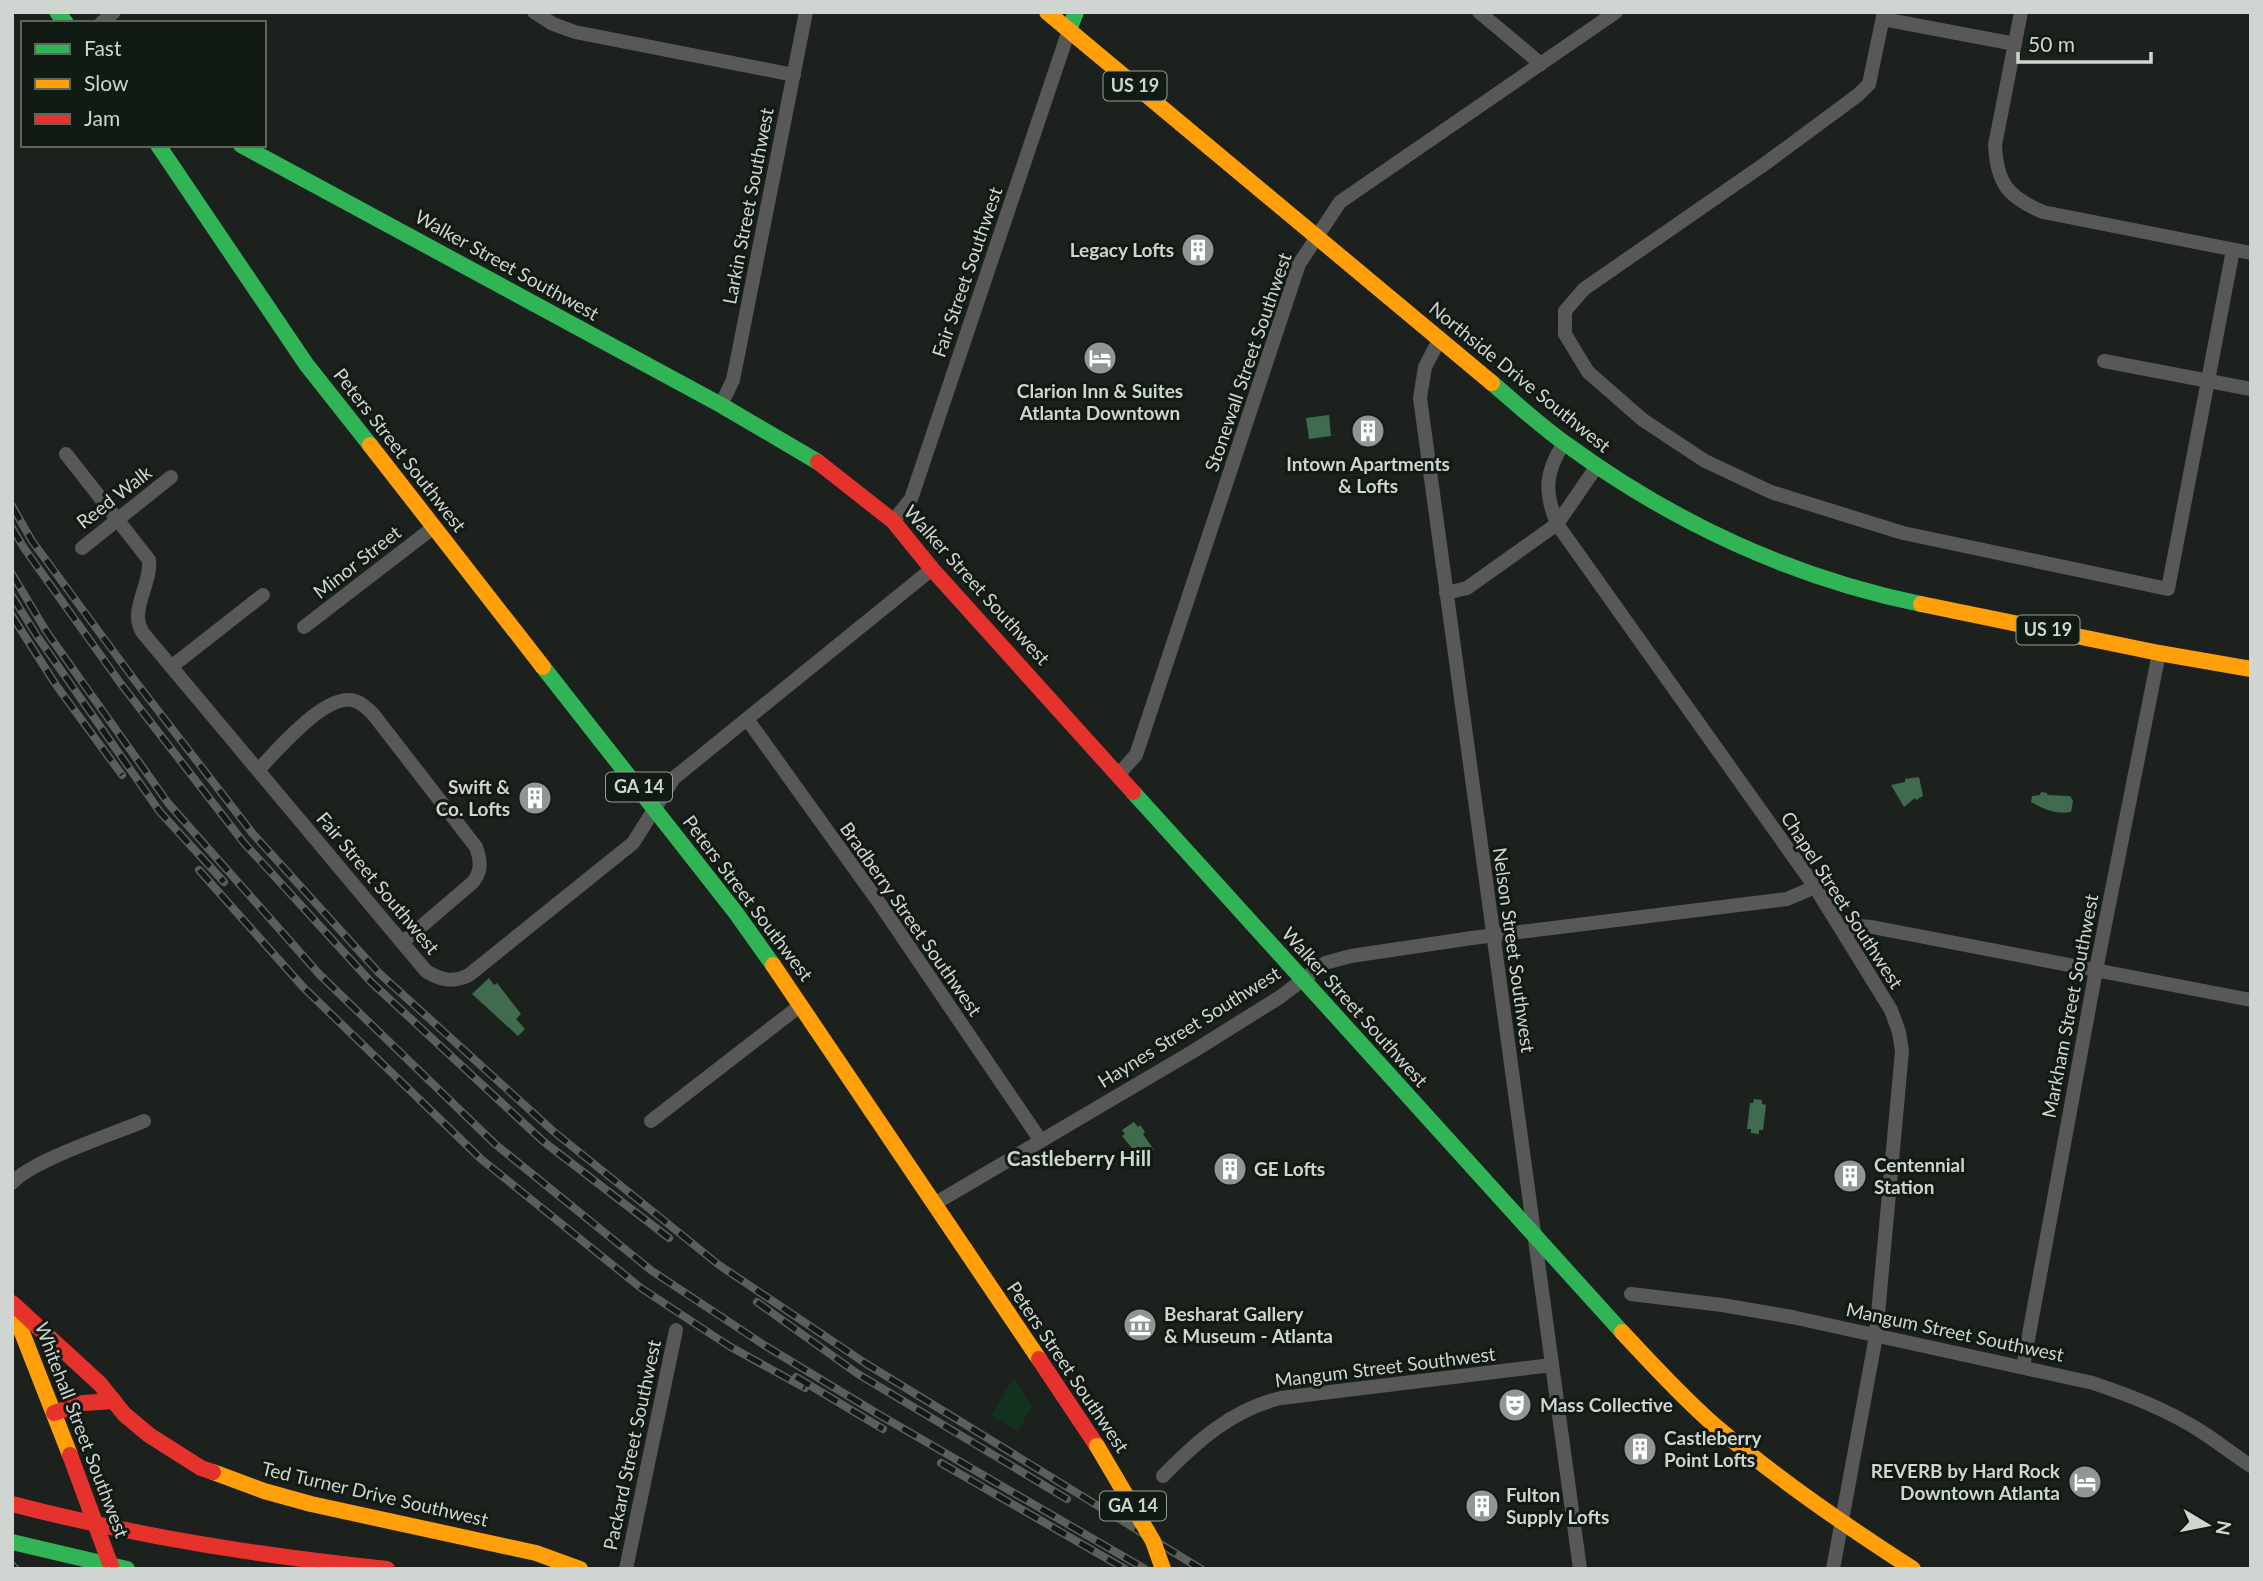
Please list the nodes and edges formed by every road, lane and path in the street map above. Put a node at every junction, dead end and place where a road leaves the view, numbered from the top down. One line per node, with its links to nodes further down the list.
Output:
1 (534, 12): 12 (street)
2 (806, 12): 12 (street, Larkin Street Southwest)
3 (1048, 12): 9 (main road, Northside Drive Southwest / US 19)
4 (1076, 12): 9 (main road)
5 (1479, 12): 11 (street)
6 (1616, 12): 11 (street, Stonewall Street Southwest)
7 (2021, 12): 10 (street)
8 (1884, 16): 10 (street); 20 (street)
9 (1069, 30): 15 (main road, Northside Drive Southwest / US 19); 28 (street, Fair Street Southwest)
10 (2015, 44): 16 (street)
11 (1541, 64): 15 (street, Stonewall Street Southwest)
12 (794, 75): 22 (street, Larkin Street Southwest)
13 (159, 147): 30 (main road, Peters Street Southwest / GA 14)
14 (245, 147): 22 (main road, Walker Street Southwest)
15 (1317, 237): 18 (main road, Northside Drive Southwest / US 19); 41 (street, Stonewall Street Southwest)
16 (2233, 250): 17 (street); 20 (street)
17 (2251, 253)
18 (1439, 340): 23 (main road, Northside Drive Southwest / US 19); 33 (street, Nelson Street Southwest)
19 (2104, 361): 20 (street)
20 (2207, 381): 21 (street)
21 (2251, 389)
22 (721, 405): 28 (main road, Walker Street Southwest)
23 (1564, 443): 25 (main road, Northside Drive Southwest / US 19); 29 (street, Chapel Street Southwest)
24 (66, 454): 27 (street, Fair Street Southwest)
25 (1597, 466): 29 (street); 36 (main road, Northside Drive Southwest / US 19)
26 (171, 477): 27 (street, Reed Walk)
27 (118, 519): 31 (street, Reed Walk); 37 (street, Fair Street Southwest)
28 (892, 521): 32 (main road, Walker Street Southwest)
29 (1557, 524): 33 (street); 43 (street, Chapel Street Southwest)
30 (434, 527): 35 (street, Minor Street); 42 (main road, Peters Street Southwest / GA 14)
31 (82, 548)
32 (932, 569): 39 (street, Fair Street Southwest); 41 (main road, Walker Street Southwest)
33 (1446, 593): 45 (street, Nelson Street Southwest)
34 (263, 595): 37 (street)
35 (304, 627)
36 (2159, 653): 38 (main road, Northside Drive Southwest / US 19); 47 (street, Markham Street Southwest)
37 (171, 667): 40 (street, Fair Street Southwest)
38 (2251, 669)
39 (747, 719): 42 (street, Fair Street Southwest); 53 (street, Bradberry Street Southwest)
40 (258, 770): 46 (street, Fair Street Southwest); 46 (street)
41 (1118, 775): 48 (main road, Walker Street Southwest)
42 (655, 809): 46 (street, Fair Street Southwest); 50 (main road, Peters Street Southwest / GA 14)
43 (1815, 887): 44 (street, Chapel Street Southwest); 45 (street, Haynes Street Southwest)
44 (1844, 932): 47 (street); 60 (street, Chapel Street Southwest)
45 (1492, 935): 48 (street, Haynes Street Southwest); 56 (street, Nelson Street Southwest)
46 (403, 943)
47 (2096, 970): 49 (street); 62 (street, Markham Street Southwest)
48 (1301, 979): 53 (street, Haynes Street Southwest); 56 (main road, Walker Street Southwest)
49 (2251, 1000)
50 (801, 1005): 52 (street); 55 (main road, Peters Street Southwest / GA 14)
51 (144, 1121): 54 (street)
52 (651, 1121)
53 (1041, 1141): 55 (street, Haynes Street Southwest)
54 (12, 1183)
55 (934, 1204): 75 (main road, Peters Street Southwest / GA 14, bridge)
56 (1534, 1237): 61 (street, Nelson Street Southwest); 68 (main road, Walker Street Southwest)
57 (1632, 1294): 60 (street, Mangum Street Southwest)
58 (12, 1305): 63 (main road, Ted Turner Drive Southwest); 64 (main road, Whitehall Street Southwest)
59 (676, 1330): 74 (street, Packard Street Southwest)
60 (1875, 1336): 62 (street, Mangum Street Southwest); 68 (street, Chapel Street Southwest)
61 (1552, 1365): 66 (street, Mangum Street Southwest); 76 (street, Nelson Street Southwest)
62 (2023, 1367): 65 (street, Mangum Street Southwest)
63 (114, 1401): 64 (main road); 73 (main road, Ted Turner Drive Southwest)
64 (54, 1413): 70 (main road, Whitehall Street Southwest, bridge)
65 (2251, 1466)
66 (1163, 1476)
67 (12, 1504): 72 (main road)
68 (1841, 1524): 77 (street, Chapel Street Southwest); 78 (main road, Walker Street Southwest)
69 (12, 1542): 71 (main road)
70 (111, 1569)
71 (127, 1569)
72 (387, 1569)
73 (580, 1569)
74 (626, 1569)
75 (1163, 1569)
76 (1580, 1569)
77 (1833, 1569)
78 (1913, 1569)

